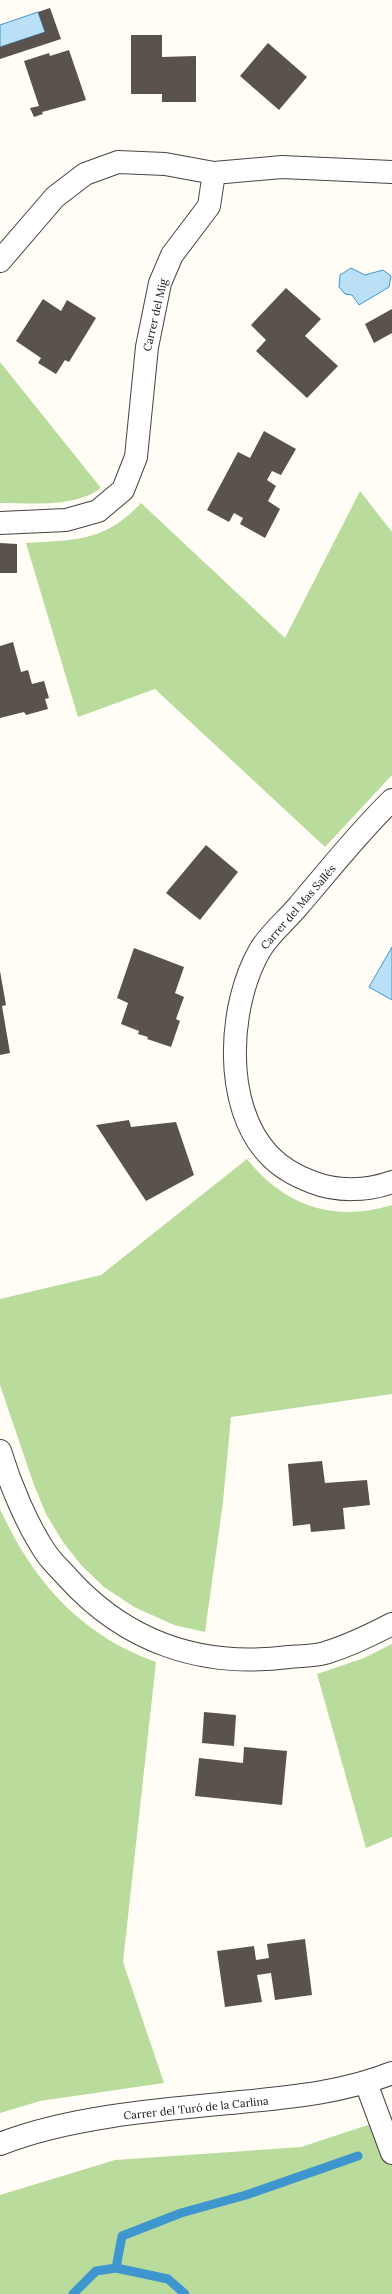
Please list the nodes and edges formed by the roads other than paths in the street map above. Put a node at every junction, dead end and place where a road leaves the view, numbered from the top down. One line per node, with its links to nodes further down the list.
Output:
1 (392, 172): 2 (street)
2 (214, 173): 3 (street); 4 (street, Carrer del Mig)
3 (0, 261)
4 (0, 523)
5 (392, 800): 6 (street, Carrer del Mas Sallés)
6 (392, 1182)
7 (0, 1451): 8 (street)
8 (392, 1624)
9 (392, 2073): 10 (street, Carrer del Turó de la Carlina)
10 (366, 2084): 11 (street, Carrer del Turó de la Carlina); 12 (street)
11 (0, 2144)
12 (392, 2153)

